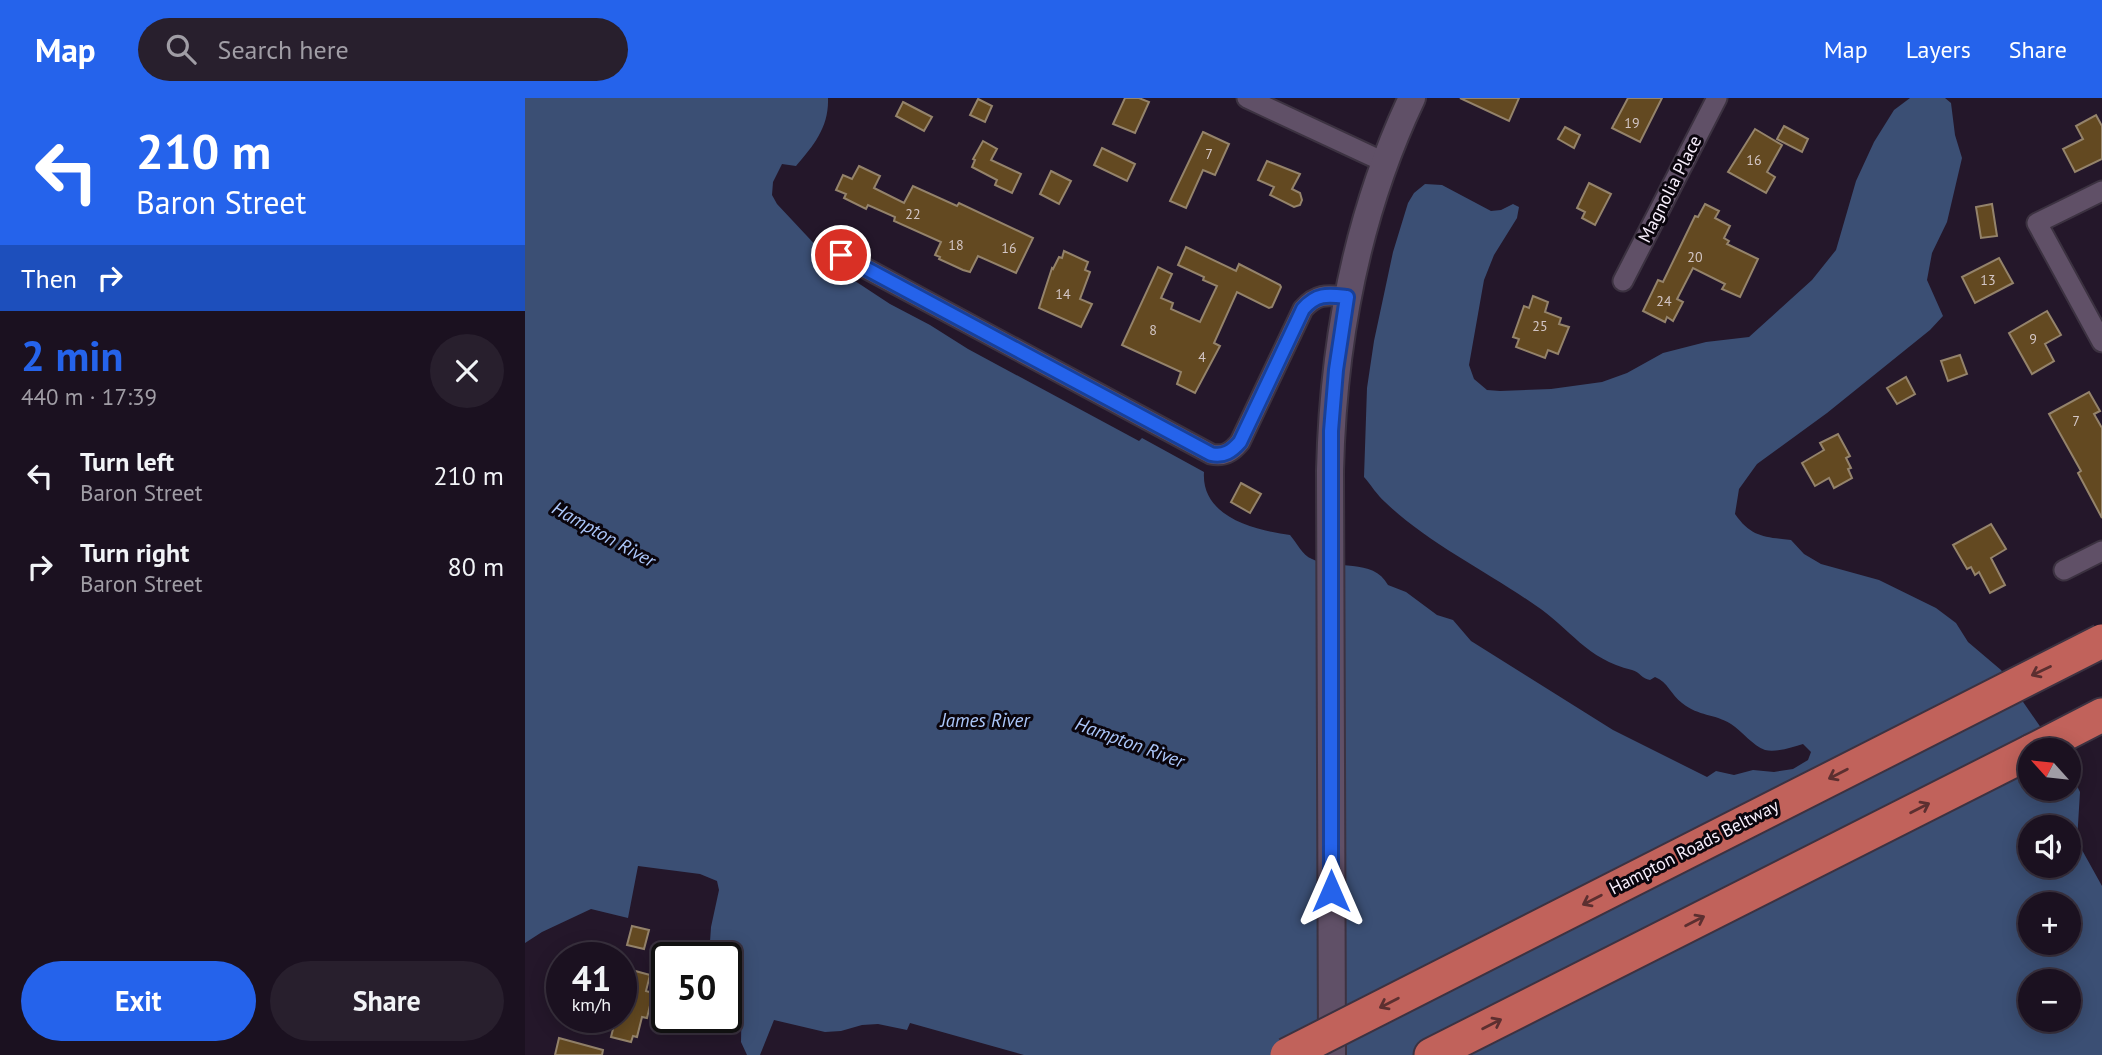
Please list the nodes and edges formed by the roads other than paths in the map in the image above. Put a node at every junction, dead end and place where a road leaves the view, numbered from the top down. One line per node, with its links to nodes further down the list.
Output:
1 (1247, 98): 4 (street)
2 (1412, 98): 4 (main road)
3 (1717, 98): 7 (street, Magnolia Place)
4 (1384, 162): 8 (main road)
5 (2102, 191): 9 (street)
6 (841, 255): 8 (street)
7 (1623, 281)
8 (1347, 297): 17 (main road)
9 (2102, 342)
10 (2102, 551): 11 (street)
11 (2064, 570)
12 (2102, 641): 16 (highway, Hampton Roads Beltway, one-way to 16, bridge)
13 (2102, 715): 14 (highway)
14 (2057, 738)
15 (2018, 758): 18 (highway, one-way to 15)
16 (1287, 1055)
17 (1332, 1055)
18 (1431, 1055)

